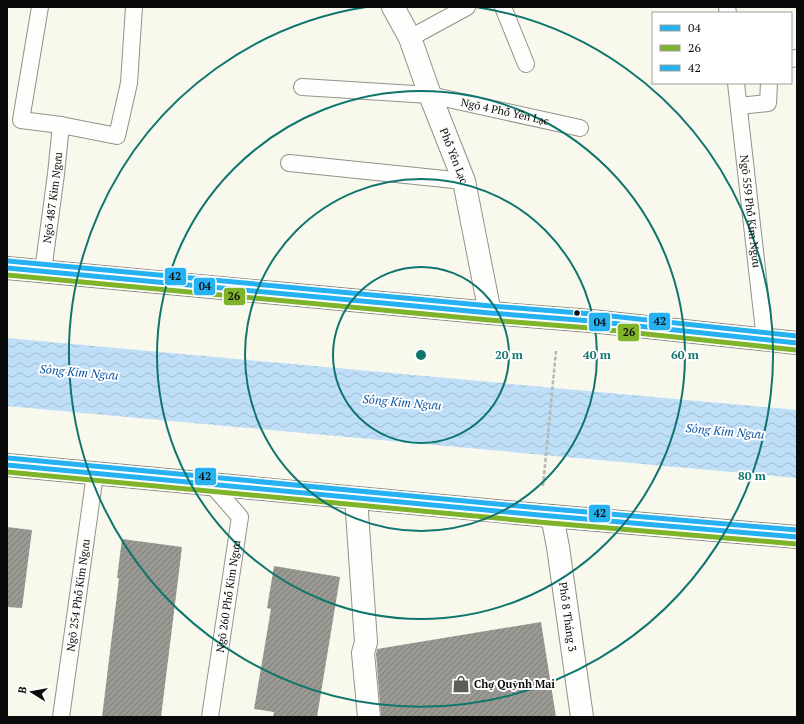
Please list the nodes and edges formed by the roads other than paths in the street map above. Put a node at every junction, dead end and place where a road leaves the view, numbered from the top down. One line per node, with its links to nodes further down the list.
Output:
1 (40, 7): 13 (lane)
2 (134, 7): 13 (lane)
3 (393, 7): 6 (street, Phố Yên Lạc)
4 (467, 7): 6 (lane)
5 (503, 7): 7 (lane)
6 (410, 38): 11 (street, Phố Yên Lạc)
7 (526, 64)
8 (736, 84): 12 (lane, Ngõ 559 Phố Kim Ngưu)
9 (769, 84): 12 (lane)
10 (302, 87): 11 (lane, Ngõ 4 Phố Yên Lạc)
11 (430, 95): 14 (lane, Ngõ 4 Phố Yên Lạc); 16 (street, Phố Yên Lạc)
12 (739, 106): 20 (lane, Ngõ 559 Phố Kim Ngưu)
13 (61, 126): 18 (lane, Ngõ 487 Kim Ngưu)
14 (580, 128)
15 (288, 163): 16 (lane)
16 (464, 181): 19 (street, Phố Yên Lạc)
17 (7, 268): 18 (main road)
18 (43, 270): 19 (main road)
19 (490, 313): 20 (main road)
20 (765, 340): 21 (main road)
21 (797, 343)
22 (7, 465): 23 (main road)
23 (95, 474): 24 (main road); 28 (lane, Ngõ 254 Phố Kim Ngưu)
24 (212, 485): 25 (main road); 29 (lane, Ngõ 260 Phố Kim Ngưu)
25 (356, 498): 26 (main road); 30 (street)
26 (552, 516): 27 (main road); 31 (street, Phố 8 Tháng 3)
27 (797, 537)
28 (61, 717)
29 (210, 717)
30 (369, 717)
31 (582, 717)

